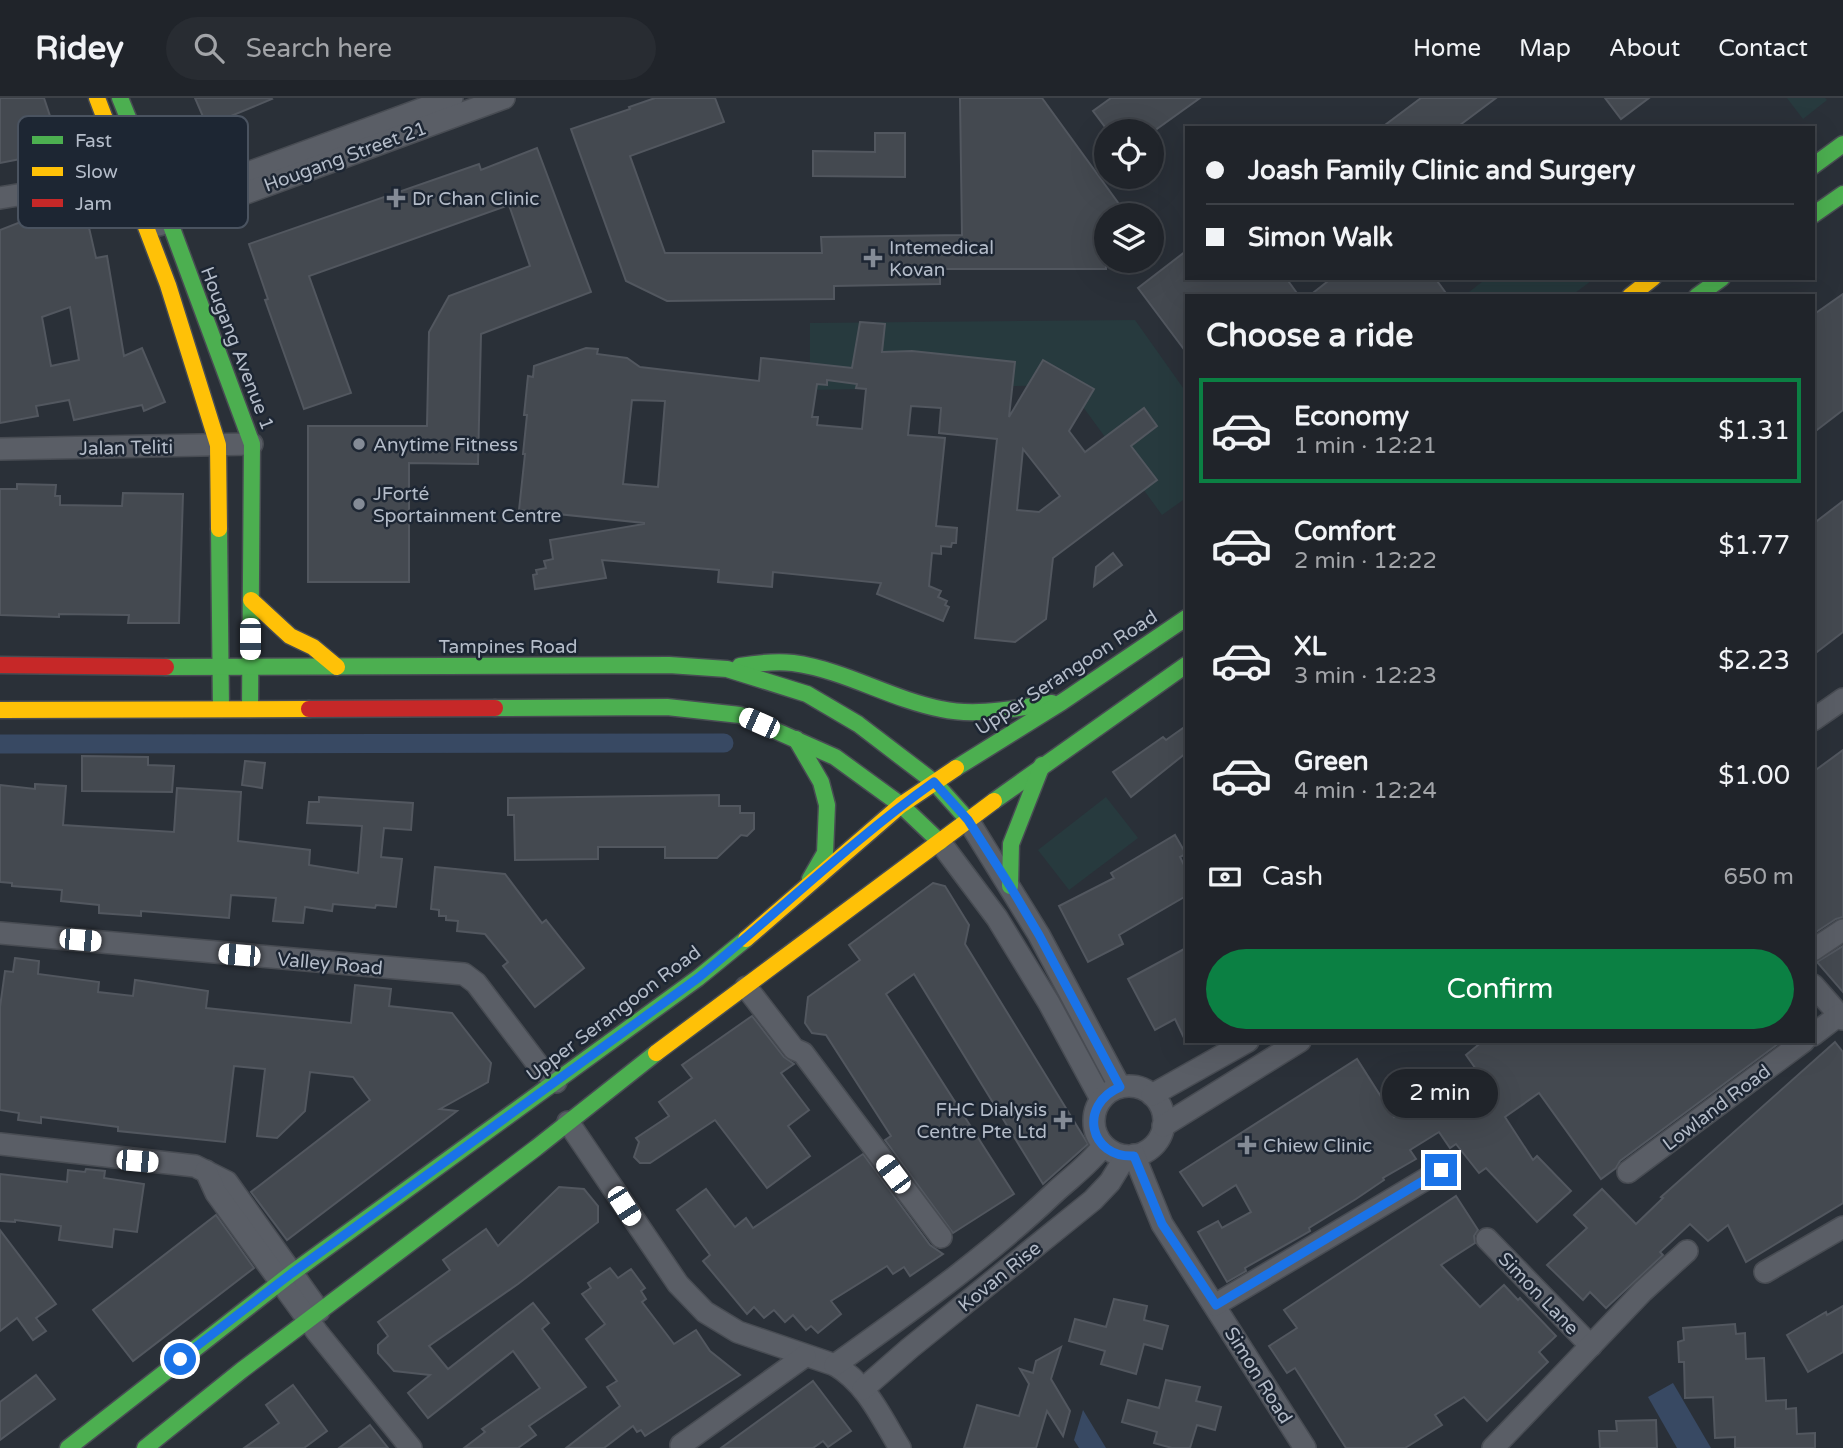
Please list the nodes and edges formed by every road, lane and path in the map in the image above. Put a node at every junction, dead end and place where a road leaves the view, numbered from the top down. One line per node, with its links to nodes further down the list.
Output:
1 (97, 98): 5 (main road, Hougang Avenue 1)
2 (120, 98): 6 (main road, Hougang Avenue 1)
3 (452, 98): 9 (street, Hougang Street 21)
4 (504, 98): 10 (street, Hougang Street 21)
5 (107, 116)
6 (124, 116)
7 (1843, 144): 8 (main road)
8 (1815, 165)
9 (248, 180)
10 (248, 185)
11 (18, 194): 13 (street)
12 (1843, 194): 14 (main road)
13 (0, 198)
14 (1815, 214)
15 (147, 228): 22 (main road, Hougang Avenue 1)
16 (171, 228): 21 (main road, Hougang Avenue 1)
17 (1650, 280): 19 (main road)
18 (1719, 280): 20 (main road)
19 (1633, 294)
20 (1700, 294)
21 (252, 444): 22 (street, Jalan Teliti); 24 (main road, Hougang Avenue 1)
22 (218, 445): 23 (street, Jalan Teliti); 28 (main road, Hougang Avenue 1)
23 (0, 449)
24 (251, 600): 29 (main road, Hougang Avenue 1); 30 (main road)
25 (1185, 619): 33 (main road, Upper Serangoon Road)
26 (0, 666): 28 (main road, Tampines Road)
27 (1185, 666): 39 (main road)
28 (221, 667): 29 (main road, Tampines Road); 34 (main road, Hougang Avenue 1)
29 (250, 667): 30 (main road, Tampines Road); 35 (main road, Hougang Avenue 1)
30 (337, 667): 31 (main road, Tampines Road)
31 (727, 669): 33 (main road); 40 (main road, Tampines Road)
32 (1843, 699): 37 (street)
33 (1062, 702): 40 (main road, Upper Serangoon Road)
34 (221, 709): 35 (main road); 36 (main road)
35 (250, 709): 38 (main road)
36 (0, 710)
37 (1815, 719)
38 (796, 739): 41 (main road); 45 (main road)
39 (1042, 765): 42 (main road); 44 (main road)
40 (934, 782): 41 (main road, Upper Serangoon Road); 42 (main road, Tampines Road)
41 (901, 805): 43 (main road); 45 (main road, Upper Serangoon Road)
42 (968, 820): 43 (main road); 44 (street)
43 (940, 842): 50 (main road); 61 (street)
44 (1010, 886): 58 (street)
45 (806, 887): 57 (main road, Upper Serangoon Road)
46 (1843, 930): 48 (street)
47 (0, 933): 49 (street, Valley Road)
48 (1815, 949)
49 (451, 975): 57 (street, Valley Road); 60 (street)
50 (752, 983): 62 (main road); 72 (street)
51 (1815, 987): 52 (street)
52 (1841, 1017): 53 (street)
53 (1815, 1034)
54 (1244, 1043): 59 (street)
55 (1297, 1043): 63 (street)
56 (1801, 1043): 68 (street, Lowland Road)
57 (556, 1082): 60 (main road, Upper Serangoon Road)
58 (1120, 1087): 59 (street); 61 (street)
59 (1152, 1095): 63 (street)
60 (537, 1096): 76 (main road, Upper Serangoon Road)
61 (1101, 1099): 65 (street)
62 (568, 1122): 78 (main road); 80 (street)
63 (1163, 1126): 66 (street)
64 (0, 1144): 76 (street)
65 (1103, 1146): 66 (street); 81 (street, Kovan Rise)
66 (1130, 1156): 69 (street, Kovan Rise); 70 (street, Simon Road)
67 (1441, 1170): 77 (street)
68 (1628, 1172)
69 (1104, 1190): 70 (street); 83 (street, Kovan Rise)
70 (1148, 1195): 77 (street, Simon Road)
71 (1843, 1227): 75 (street)
72 (941, 1237)
73 (1487, 1239): 79 (street, Simon Lane)
74 (1687, 1251): 79 (street, Simon Lane)
75 (1765, 1272)
76 (286, 1277): 78 (street); 84 (main road, Upper Serangoon Road)
77 (1216, 1305): 91 (street, Simon Road)
78 (314, 1315): 88 (main road); 89 (street)
79 (1591, 1346): 86 (street, Simon Lane)
80 (805, 1356): 81 (street); 85 (street)
81 (835, 1365): 83 (street)
82 (176, 1384): 84 (main road)
83 (863, 1389): 90 (street)
84 (84, 1436): 87 (main road, Upper Serangoon Road)
85 (681, 1445)
86 (1494, 1447)
87 (68, 1448)
88 (145, 1448)
89 (411, 1448)
90 (900, 1448)
91 (1305, 1448)

